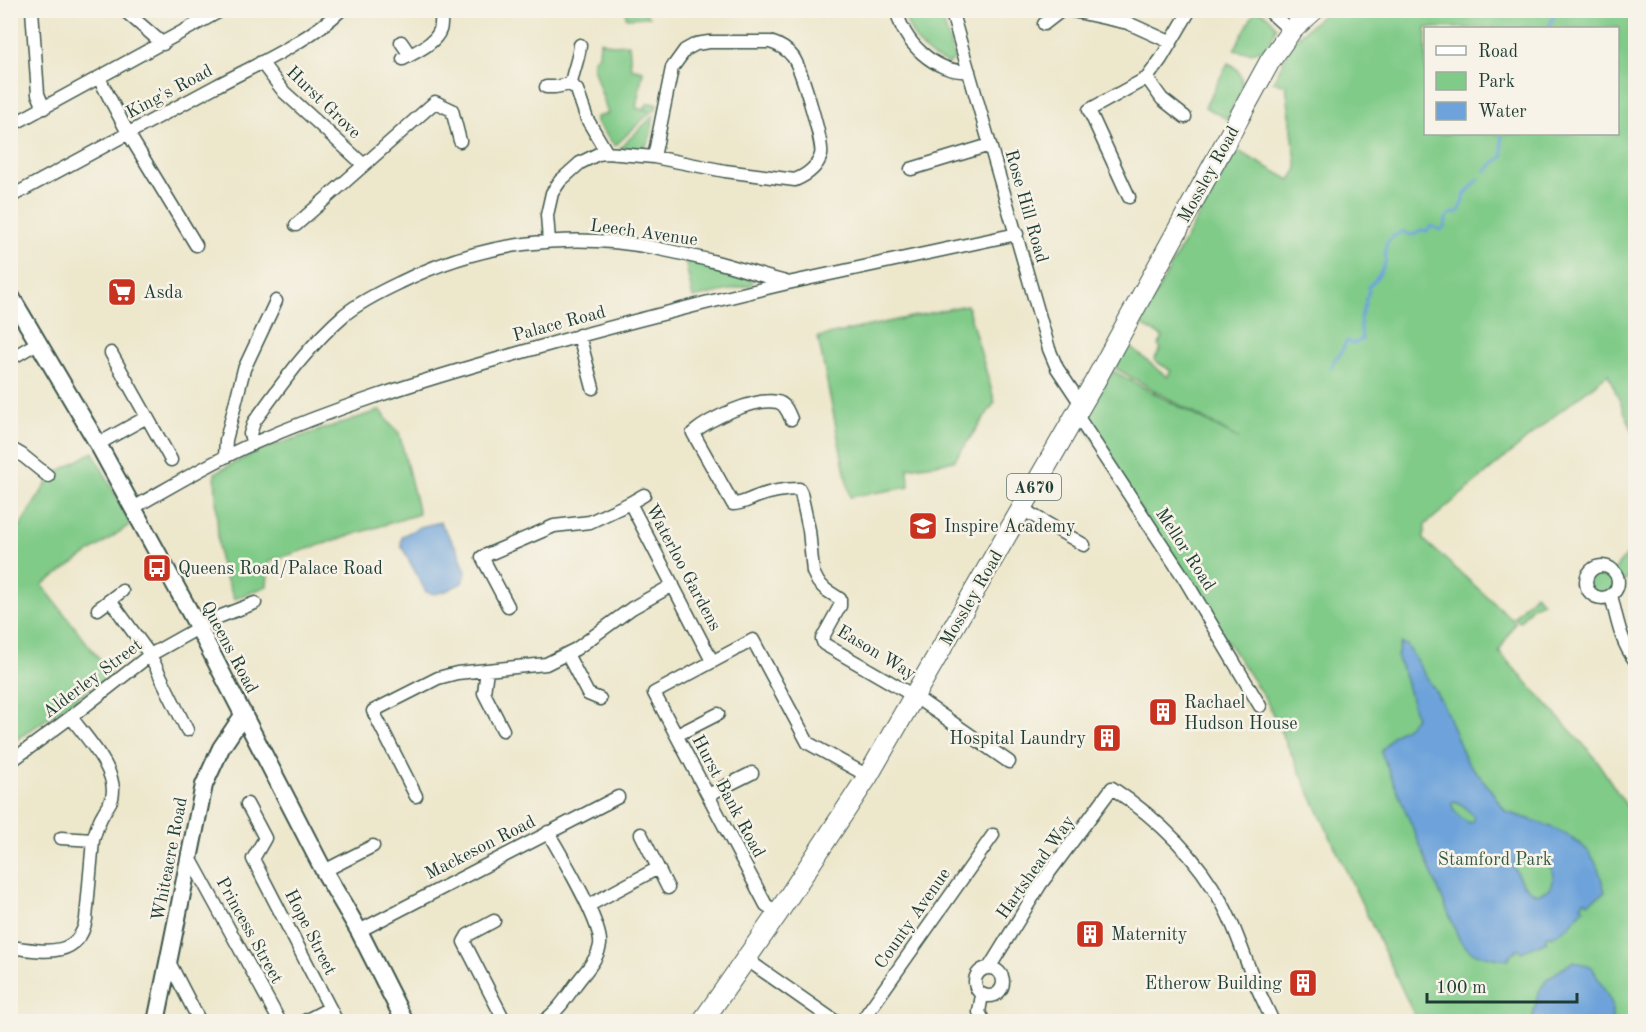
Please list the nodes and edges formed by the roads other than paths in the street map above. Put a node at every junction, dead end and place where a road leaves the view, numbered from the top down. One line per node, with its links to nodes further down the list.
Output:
1 (32, 10): 25 (street)
2 (124, 10): 17 (street)
3 (222, 10): 17 (street)
4 (341, 10): 19 (street, King's Road)
5 (441, 10): 15 (street)
6 (897, 10): 20 (street)
7 (951, 10): 20 (street, Rose Hill Road)
8 (1062, 10): 13 (street)
9 (1068, 10): 16 (street)
10 (1190, 10): 16 (street)
11 (1268, 10): 14 (street)
12 (1314, 10): 14 (main road, Mossley Road / A670)
13 (1044, 24)
14 (1292, 31): 49 (main road, Mossley Road / A670)
15 (401, 42)
16 (1170, 42): 22 (street)
17 (163, 44): 21 (street)
18 (580, 45): 23 (street)
19 (261, 62): 28 (street, King's Road); 33 (street, Hurst Grove)
20 (969, 71): 30 (street, Rose Hill Road)
21 (99, 78): 25 (street); 28 (street)
22 (1147, 78): 26 (street); 36 (street)
23 (571, 84): 24 (street); 31 (street)
24 (546, 87)
25 (44, 108): 27 (street)
26 (1185, 117)
27 (10, 126)
28 (128, 133): 35 (street, King's Road); 40 (street)
29 (460, 141): 33 (street, Hurst Grove)
30 (990, 145): 34 (street); 38 (street, Rose Hill Road)
31 (607, 153): 32 (street); 39 (street)
32 (654, 157): 32 (street)
33 (364, 165): 37 (street, Hurst Grove)
34 (911, 169)
35 (10, 197)
36 (1129, 197)
37 (296, 225)
38 (1017, 234): 41 (street, Palace Road); 49 (street, Rose Hill Road)
39 (549, 241): 41 (street, Leech Avenue); 53 (street, Leech Avenue)
40 (196, 245)
41 (789, 283): 44 (street, Palace Road)
42 (11, 297): 45 (main road, Queens Road)
43 (276, 301): 55 (street)
44 (579, 335): 48 (street); 53 (street, Palace Road)
45 (39, 342): 47 (street); 52 (main road, Queens Road)
46 (111, 353): 50 (street)
47 (10, 359)
48 (593, 387)
49 (1079, 409): 61 (main road, Mossley Road / A670); 78 (street, Mellor Road)
50 (147, 417): 52 (street); 56 (street)
51 (791, 419): 76 (street, Eason Way)
52 (98, 444): 60 (main road, Queens Road)
53 (253, 444): 55 (street, Palace Road)
54 (10, 448): 57 (street)
55 (225, 457): 60 (street, Palace Road)
56 (171, 460)
57 (48, 476)
58 (644, 495): 59 (street)
59 (630, 503): 63 (street, Waterloo Gardens); 68 (street, Waterloo Gardens)
60 (133, 508): 70 (main road, Queens Road)
61 (1022, 509): 62 (street); 76 (main road, Mossley Road / A670)
62 (1084, 545)
63 (673, 585): 71 (street); 73 (street, Waterloo Gardens)
64 (122, 591): 66 (street)
65 (1611, 596): 74 (street)
66 (110, 600): 69 (street); 72 (street)
67 (255, 603): 70 (street, Alderley Street)
68 (508, 606)
69 (98, 609)
70 (198, 627): 72 (street, Alderley Street); 79 (main road, Queens Road)
71 (567, 654): 75 (street); 77 (street)
72 (150, 655): 81 (street, Alderley Street); 82 (street)
73 (712, 661): 84 (street, Hurst Bank Road); 88 (street)
74 (1635, 662)
75 (487, 670): 83 (street); 90 (street)
76 (914, 696): 86 (street); 88 (main road, Mossley Road / A670)
77 (600, 699)
78 (1260, 706)
79 (244, 714): 99 (main road, Whiteacre Road); 101 (main road, Queens Road)
80 (718, 714): 84 (street)
81 (71, 717): 85 (street, Alderley Street); 97 (street)
82 (187, 730)
83 (503, 730)
84 (677, 735): 89 (street, Hurst Bank Road)
85 (13, 755)
86 (1009, 762)
87 (752, 773): 89 (street)
88 (868, 776): 104 (main road, Mossley Road / A670)
89 (708, 795): 104 (street, Hurst Bank Road)
90 (416, 796)
91 (618, 797): 93 (street, Mackeson Road)
92 (247, 804): 112 (street, Hope Street)
93 (548, 832): 103 (street); 106 (street, Mackeson Road)
94 (641, 834): 100 (street)
95 (993, 835): 123 (street, County Avenue)
96 (62, 838): 97 (street)
97 (93, 840): 107 (street)
98 (373, 846): 101 (street)
99 (189, 856): 109 (main road, Whiteacre Road); 115 (street, Princess Street)
100 (658, 868): 102 (street); 103 (street)
101 (324, 871): 106 (main road, Queens Road)
102 (668, 888)
103 (588, 906): 120 (street)
104 (777, 913): 108 (main road, Mossley Road / A670)
105 (494, 921): 119 (street)
106 (358, 930): 118 (main road, Queens Road)
107 (10, 947)
108 (746, 959): 121 (main road, Mossley Road / A670); 122 (street)
109 (168, 960): 113 (main road, Whiteacre Road); 114 (street)
110 (990, 968): 111 (street); 111 (street); 125 (street, Hartshead Way)
111 (982, 995): 124 (street)
112 (330, 1008): 116 (street); 117 (street, Hope Street)
113 (156, 1022)
114 (201, 1022)
115 (280, 1022)
116 (303, 1022)
117 (337, 1022)
118 (405, 1022)
119 (505, 1022)
120 (542, 1022)
121 (702, 1022)
122 (836, 1022)
123 (861, 1022)
124 (984, 1022)
125 (1273, 1022)

